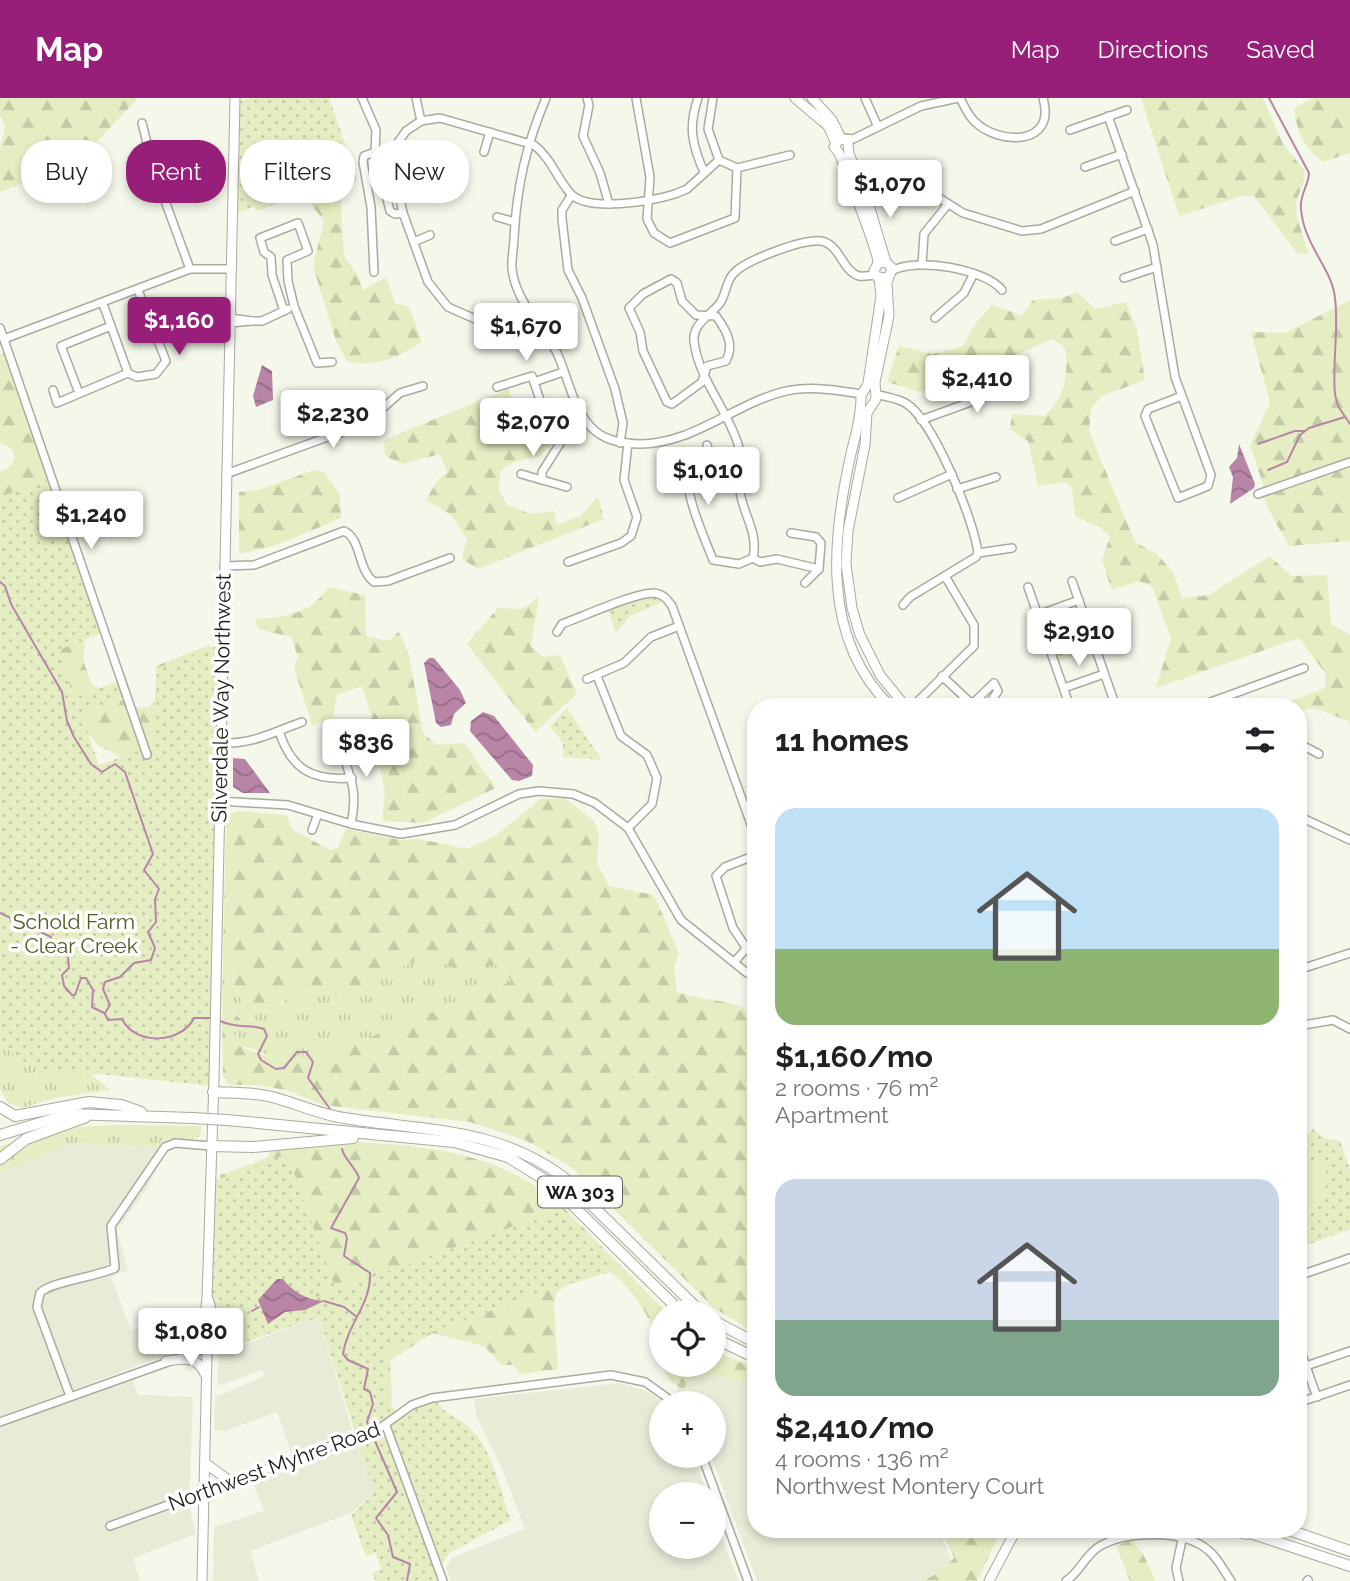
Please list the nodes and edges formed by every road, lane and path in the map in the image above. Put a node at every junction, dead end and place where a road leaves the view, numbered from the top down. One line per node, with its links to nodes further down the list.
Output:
1 (235, 98): 53 (main road, Silverdale Way Northwest)
2 (362, 98): 21 (street)
3 (416, 98): 16 (street)
4 (546, 98): 23 (street)
5 (587, 98): 41 (street)
6 (636, 98): 37 (street)
7 (698, 98): 32 (street)
8 (713, 98): 29 (street)
9 (795, 98): 24 (main road)
10 (812, 98): 24 (main road)
11 (865, 98): 18 (street)
12 (959, 98): 13 (street); 18 (street)
13 (1043, 98)
14 (1127, 110): 15 (street)
15 (1108, 116): 19 (street); 28 (street)
16 (421, 121): 20 (street); 22 (street)
17 (142, 123): 52 (street)
18 (878, 127): 24 (street)
19 (1070, 130)
20 (489, 132): 23 (street); 25 (street)
21 (376, 140)
22 (400, 140)
23 (527, 143): 36 (street); 45 (street)
24 (844, 143): 35 (main road); 54 (main road)
25 (484, 152)
26 (369, 154): 34 (street)
27 (790, 155): 31 (street)
28 (1122, 155): 30 (street); 33 (street)
29 (719, 160): 31 (street); 32 (street)
30 (1085, 167)
31 (737, 168): 37 (street)
32 (704, 172): 37 (street)
33 (1135, 191): 42 (street); 46 (street)
34 (369, 192)
35 (866, 195): 42 (street); 54 (main road)
36 (571, 196): 41 (street); 88 (street)
37 (649, 199): 41 (street)
38 (371, 203): 55 (street)
39 (388, 203): 43 (street)
40 (401, 203): 43 (street)
41 (609, 204)
42 (948, 204): 50 (street)
43 (403, 213): 49 (street)
44 (497, 217): 45 (street)
45 (515, 222): 68 (street)
46 (1148, 229): 48 (street); 51 (street)
47 (430, 234): 49 (street)
48 (1115, 241)
49 (414, 242): 67 (street)
50 (922, 265): 54 (street); 56 (street)
51 (1157, 267): 57 (street); 83 (street)
52 (190, 269): 53 (street); 58 (street)
53 (231, 269): 66 (main road, Silverdale Way Northwest)
54 (885, 270): 64 (street); 82 (main road)
55 (374, 272)
56 (973, 275): 59 (street); 65 (street)
57 (1124, 278)
58 (138, 290): 60 (street); 74 (street)
59 (1002, 290)
60 (103, 304): 69 (street); 71 (street)
61 (294, 306): 62 (street); 62 (street); 72 (street)
62 (284, 311): 66 (street)
63 (487, 312): 67 (street)
64 (708, 315): 75 (street); 75 (street); 75 (street)
65 (935, 318)
66 (230, 321): 94 (main road, Silverdale Way Northwest)
67 (482, 323): 68 (street)
68 (537, 325): 73 (street)
69 (111, 326): 74 (street); 81 (street)
70 (0, 328): 71 (street)
71 (4, 339): 143 (street)
72 (332, 362)
73 (563, 372): 76 (street); 85 (street)
74 (128, 373): 81 (street)
75 (705, 373): 86 (street)
76 (534, 382): 79 (street); 84 (street)
77 (1023, 383): 87 (street)
78 (423, 386): 94 (street)
79 (497, 387)
80 (53, 390): 81 (street)
81 (79, 393)
82 (870, 396): 86 (street); 87 (street); 128 (main road); 129 (main road)
83 (1182, 396): 83 (street)
84 (542, 406)
85 (583, 417): 88 (street); 99 (street)
86 (725, 417): 88 (street); 90 (street)
87 (921, 420): 97 (street)
88 (624, 443): 109 (street)
89 (707, 445): 92 (street)
90 (741, 462): 92 (street); 108 (street)
91 (1350, 462): 102 (street)
92 (713, 466): 96 (street)
93 (669, 472): 96 (street)
94 (226, 474): 110 (main road, Silverdale Way Northwest)
95 (521, 474): 99 (street)
96 (689, 474): 108 (street)
97 (952, 474): 101 (street); 103 (street)
98 (996, 477): 101 (street)
99 (542, 480): 100 (street)
100 (567, 488)
101 (957, 489): 106 (street)
102 (1258, 494)
103 (898, 498)
104 (791, 533): 111 (street)
105 (1012, 548): 106 (street)
106 (978, 553): 112 (street)
107 (450, 558): 110 (street)
108 (753, 558): 111 (street)
109 (568, 562)
110 (224, 566): 140 (main road, Silverdale Way Northwest)
111 (819, 569): 114 (street)
112 (945, 576): 117 (street); 124 (street)
113 (1072, 581): 116 (street)
114 (805, 583)
115 (1028, 587): 118 (street)
116 (1079, 600): 118 (street); 122 (street)
117 (903, 605)
118 (1038, 615): 126 (street)
119 (679, 626): 120 (street); 123 (street); 146 (street)
120 (557, 632)
121 (1304, 668): 127 (street)
122 (1104, 674): 126 (street); 135 (street)
123 (597, 676): 125 (street); 150 (street)
124 (942, 676): 130 (street); 131 (street)
125 (587, 679)
126 (1063, 688): 134 (street)
127 (1226, 696): 136 (street)
128 (884, 698)
129 (899, 698)
130 (921, 698)
131 (966, 698)
132 (980, 698): 133 (street)
133 (993, 698)
134 (1067, 698)
135 (1113, 698)
136 (1221, 698)
137 (302, 722): 138 (street)
138 (279, 730): 140 (street); 144 (street)
139 (340, 732): 144 (street)
140 (220, 742): 145 (main road, Silverdale Way Northwest)
141 (1307, 748): 142 (street)
142 (1319, 754)
143 (147, 755)
144 (352, 778): 149 (street)
145 (219, 801): 147 (street); 161 (main road, Silverdale Way Northwest)
146 (747, 813)
147 (318, 814): 149 (street); 151 (street)
148 (1307, 820): 152 (street)
149 (351, 824): 150 (street)
150 (628, 828): 156 (street)
151 (312, 830)
152 (1350, 840)
153 (747, 858): 154 (street)
154 (747, 949): 156 (street)
155 (1350, 953): 157 (street)
156 (735, 961): 158 (street)
157 (1307, 967)
158 (747, 973)
159 (1307, 1024): 160 (street)
160 (1350, 1029)
161 (213, 1092): 166 (highway); 169 (main road, Silverdale Way Northwest)
162 (0, 1107): 164 (highway)
163 (99, 1113): 164 (highway, WA 303); 167 (highway, WA 303); 170 (highway)
164 (148, 1115): 165 (highway, WA 303, bridge)
165 (227, 1120): 166 (highway, WA 303); 168 (highway, WA 303)
166 (426, 1129): 174 (highway, WA 303)
167 (0, 1135)
168 (407, 1138): 169 (highway); 173 (highway, WA 303)
169 (211, 1146): 178 (main road, Silverdale Way Northwest); 187 (street)
170 (0, 1159)
171 (1350, 1258): 172 (street)
172 (1307, 1273)
173 (669, 1300)
174 (689, 1300)
175 (726, 1327): 176 (highway)
176 (747, 1338)
177 (726, 1344): 180 (highway)
178 (207, 1348): 181 (street); 184 (main road, Silverdale Way Northwest)
179 (1350, 1350): 182 (street)
180 (747, 1354)
181 (166, 1361): 184 (main road); 187 (street)
182 (1307, 1366)
183 (1307, 1369): 188 (street)
184 (207, 1383): 192 (main road, Silverdale Way Northwest)
185 (1350, 1385): 188 (street)
186 (658, 1391): 191 (street, Northwest Myhre Road)
187 (70, 1396): 190 (street)
188 (1317, 1397): 189 (street)
189 (1307, 1401)
190 (0, 1422)
191 (386, 1426): 194 (street, Northwest Myhre Road); 206 (street)
192 (205, 1463): 194 (main road); 195 (main road, Silverdale Way Northwest)
193 (706, 1468): 207 (street)
194 (231, 1482): 195 (street, Northwest Myhre Road)
195 (205, 1491): 196 (street, Northwest Myhre Road); 205 (main road, Silverdale Way Northwest)
196 (110, 1527)
197 (1307, 1536): 203 (highway)
198 (1012, 1538): 208 (main road)
199 (1121, 1538): 209 (street)
200 (1175, 1538): 202 (street)
201 (1264, 1538): 204 (highway)
202 (1182, 1540): 210 (street); 211 (street)
203 (1350, 1551)
204 (1350, 1566)
205 (202, 1581)
206 (443, 1581)
207 (748, 1581)
208 (989, 1581)
209 (1066, 1581)
210 (1179, 1581)
211 (1231, 1581)

